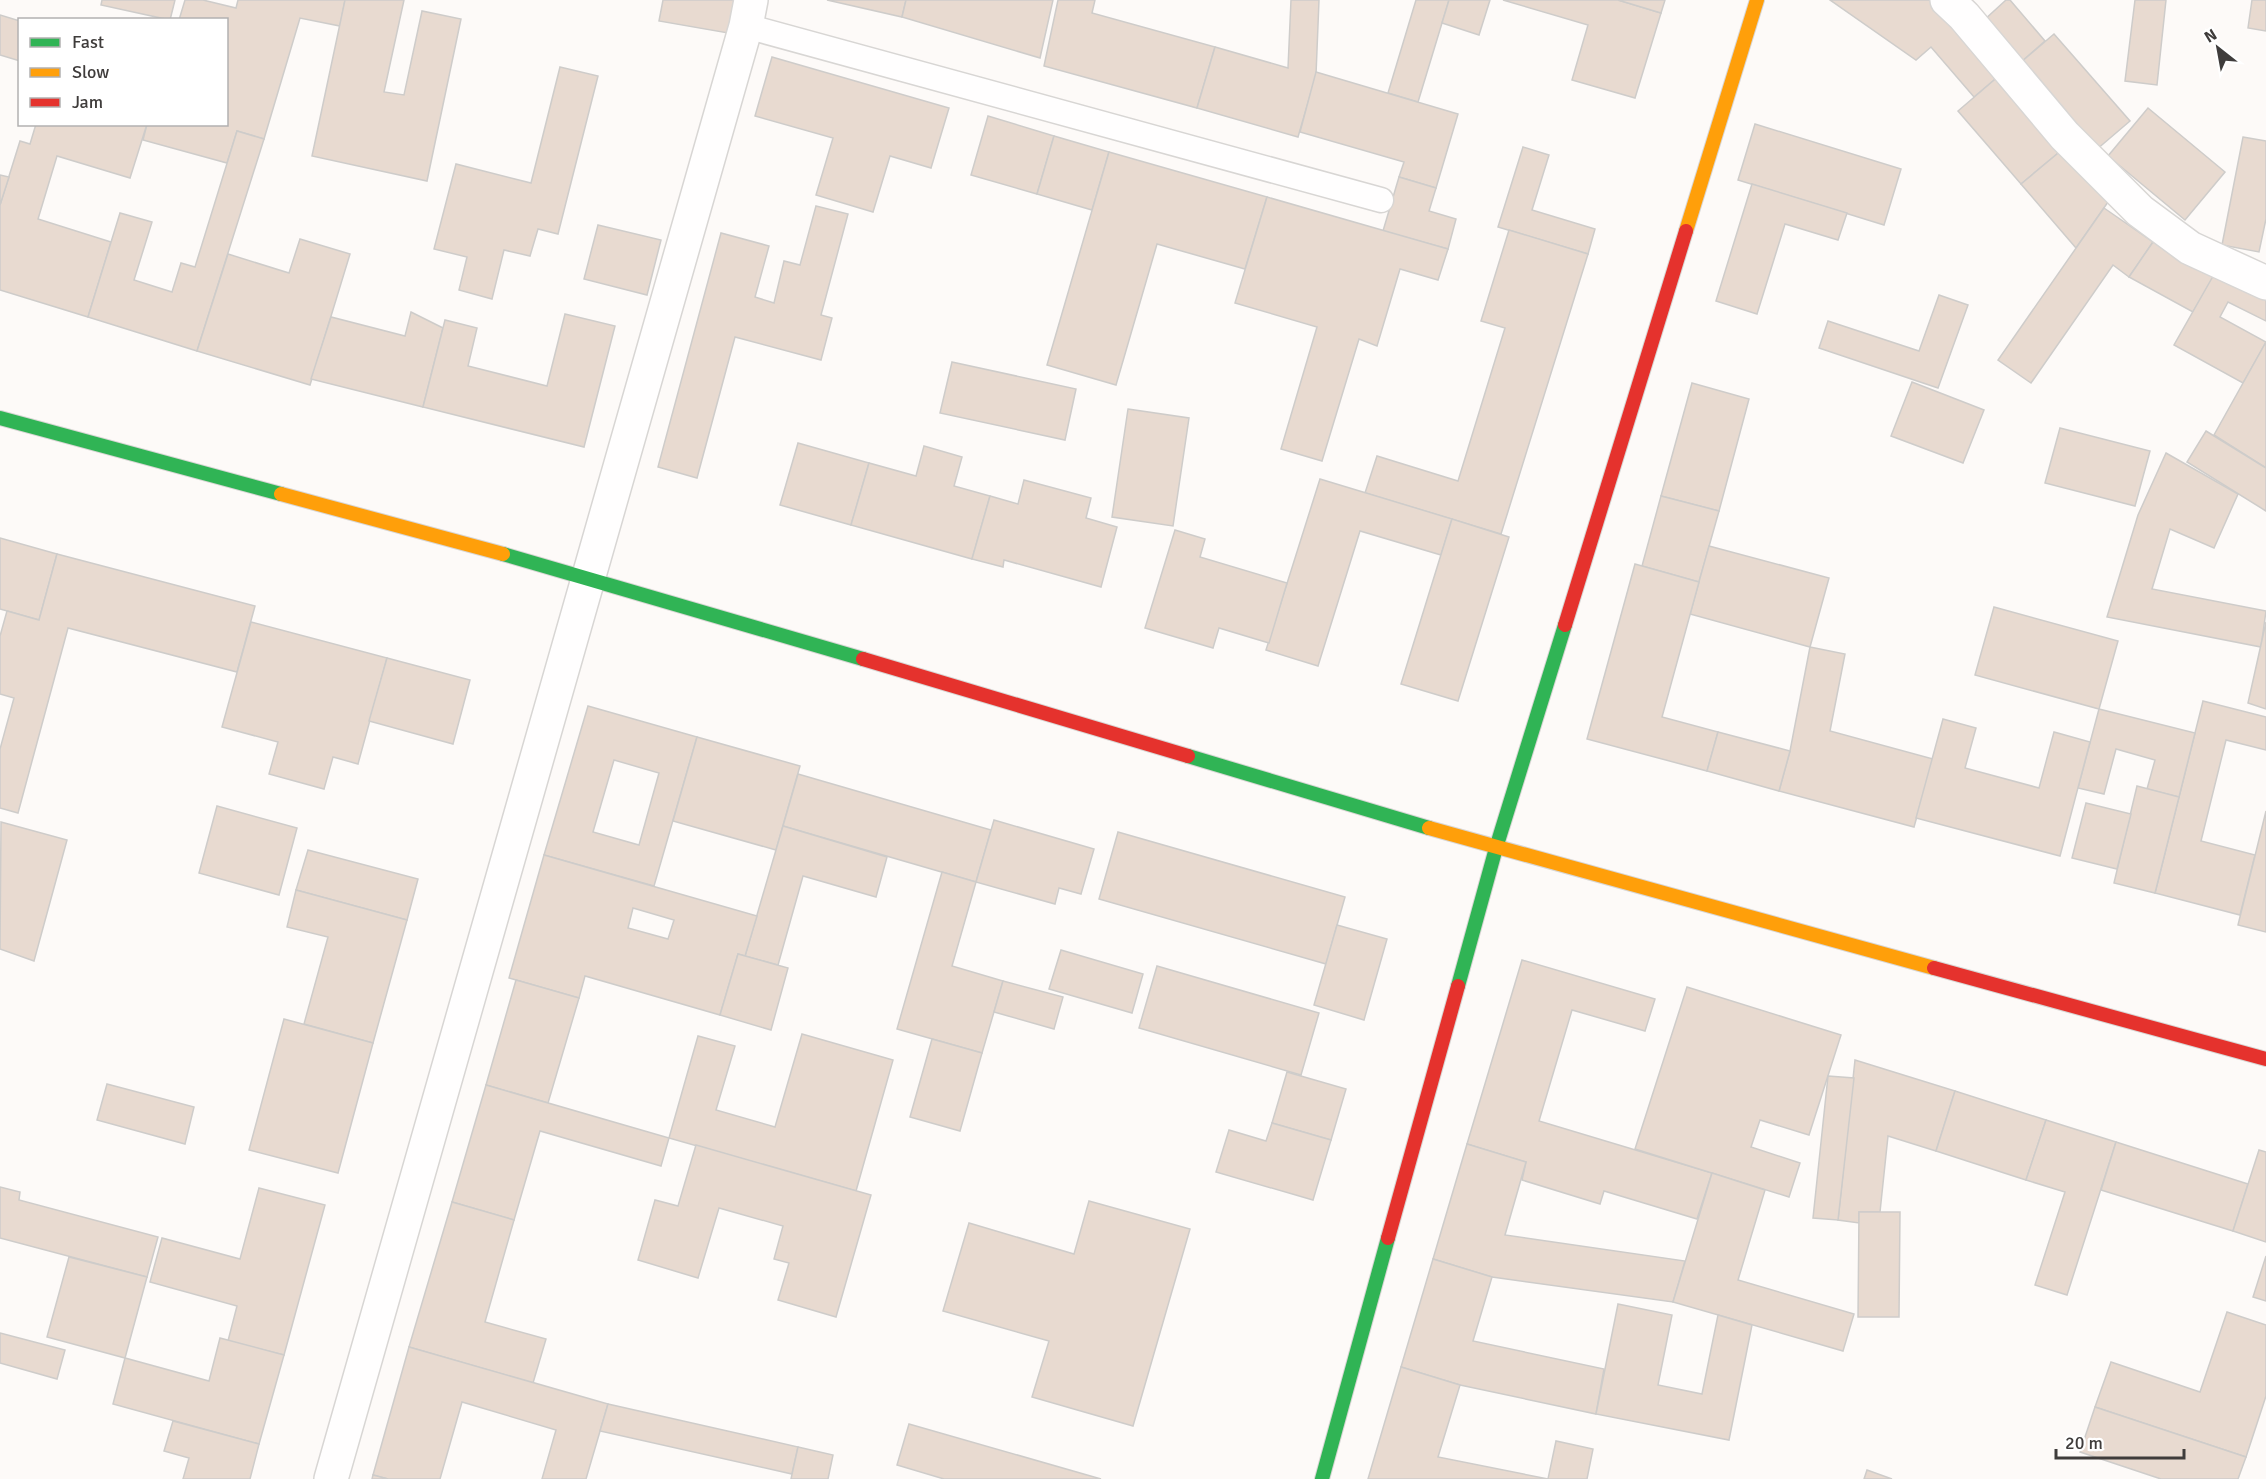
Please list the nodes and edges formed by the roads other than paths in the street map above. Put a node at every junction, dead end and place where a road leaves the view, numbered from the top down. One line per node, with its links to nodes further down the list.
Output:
1 (1757, 0): 8 (main road)
2 (1947, 0): 5 (street)
3 (749, 13): 4 (lane); 7 (street)
4 (1381, 200)
5 (2266, 283)
6 (0, 418): 7 (main road)
7 (589, 577): 8 (main road); 10 (street)
8 (1496, 848): 9 (main road); 11 (main road)
9 (2266, 1059)
10 (331, 1479)
11 (1322, 1479)

